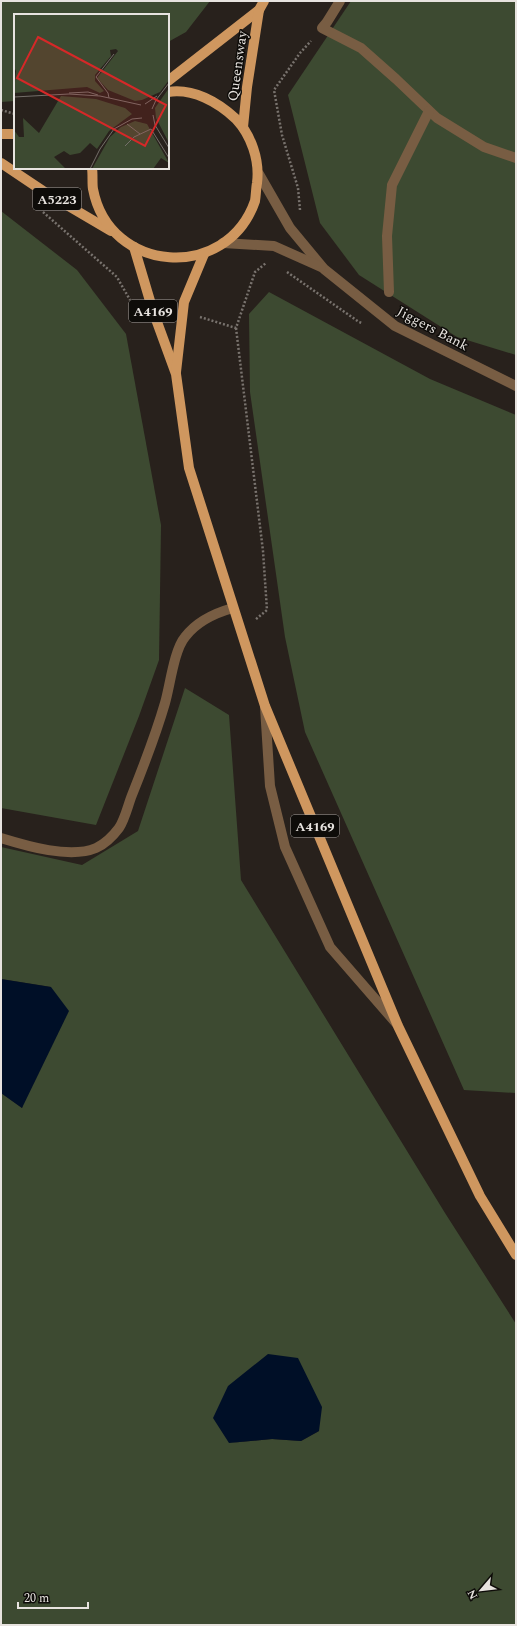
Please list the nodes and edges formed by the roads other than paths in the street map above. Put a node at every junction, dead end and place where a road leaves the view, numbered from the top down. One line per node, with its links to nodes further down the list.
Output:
1 (340, 1): 5 (street)
2 (262, 5): 3 (main road, Queensway); 6 (main road, Queensway)
3 (169, 80)
4 (169, 92): 6 (main road)
5 (429, 111): 9 (street); 18 (street)
6 (243, 127): 12 (main road)
7 (1, 134): 8 (main road)
8 (14, 134)
9 (516, 158)
10 (1, 163): 13 (main road, A5223)
11 (92, 169): 13 (main road)
12 (258, 174): 14 (main road); 17 (street, Jiggers Bank)
13 (115, 233): 15 (main road)
14 (223, 243): 16 (main road); 17 (street, Jiggers Bank)
15 (134, 247): 16 (main road); 19 (main road, A4169)
16 (204, 254): 19 (main road, A4169)
17 (324, 269): 20 (street, Jiggers Bank)
18 (389, 292)
19 (176, 374): 21 (main road, A4169)
20 (516, 386)
21 (233, 608): 22 (main road, A4169); 23 (street)
22 (265, 706): 24 (main road, A4169); 24 (street)
23 (1, 838)
24 (398, 1026): 25 (main road, A4169)
25 (516, 1255)

